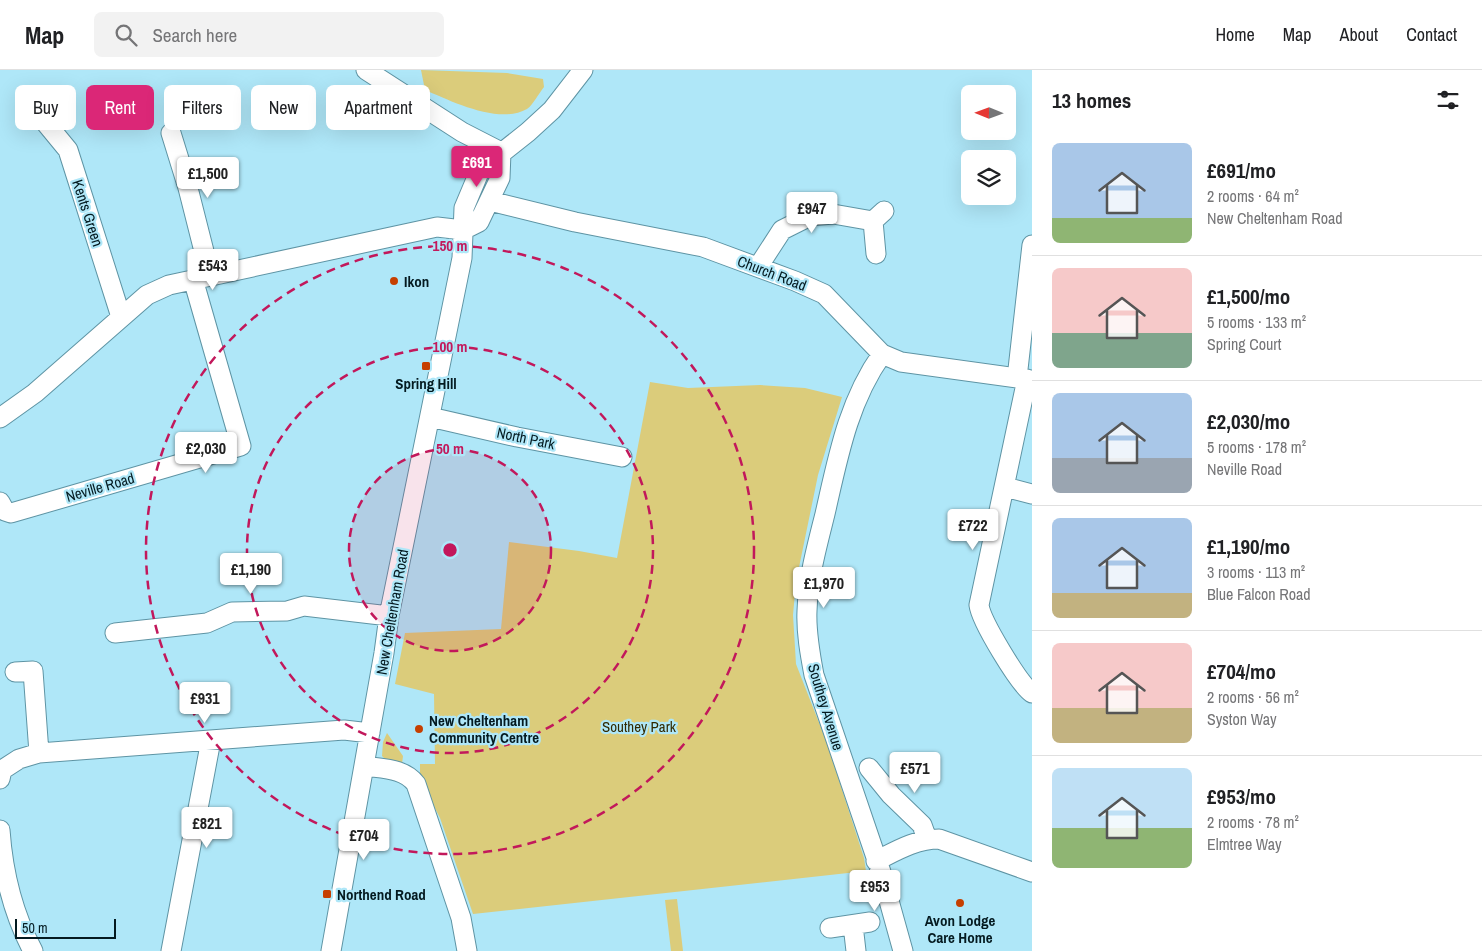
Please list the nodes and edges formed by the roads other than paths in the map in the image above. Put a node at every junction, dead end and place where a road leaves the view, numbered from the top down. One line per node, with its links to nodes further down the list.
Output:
1 (366, 70): 3 (street)
2 (582, 70): 6 (street, New Cheltenham Road)
3 (390, 76): 6 (street)
4 (52, 130): 13 (street, Kents Green)
5 (171, 133): 12 (street)
6 (501, 152): 7 (street); 8 (street, New Cheltenham Road)
7 (490, 201): 8 (street); 11 (street, Church Road)
8 (463, 230): 12 (street); 16 (street, New Cheltenham Road)
9 (1032, 245): 15 (street)
10 (876, 254): 11 (street)
11 (758, 267): 14 (street, Church Road)
12 (202, 277): 13 (street); 21 (street, Neville Road)
13 (121, 317): 17 (street)
14 (882, 354): 15 (street, Church Road); 34 (street, Southey Avenue)
15 (1025, 379): 19 (street)
16 (430, 416): 18 (street, North Park); 22 (street, New Cheltenham Road)
17 (0, 418)
18 (622, 457)
19 (1004, 487): 20 (street); 25 (street)
20 (1032, 494)
21 (0, 502)
22 (389, 616): 23 (street); 26 (street, New Cheltenham Road)
23 (115, 633)
24 (32, 671): 28 (street)
25 (1032, 693)
26 (370, 733): 27 (street); 29 (street, New Cheltenham Road)
27 (211, 740): 28 (street); 38 (street)
28 (39, 753): 31 (street)
29 (364, 766): 39 (street, New Cheltenham Road); 40 (street)
30 (869, 768): 33 (street)
31 (0, 779)
32 (0, 830): 37 (street)
33 (927, 839): 34 (street); 35 (street)
34 (876, 861): 42 (street, Southey Avenue)
35 (1032, 872)
36 (830, 928): 41 (street)
37 (33, 951)
38 (170, 951)
39 (331, 951)
40 (467, 951)
41 (856, 951)
42 (903, 951)

